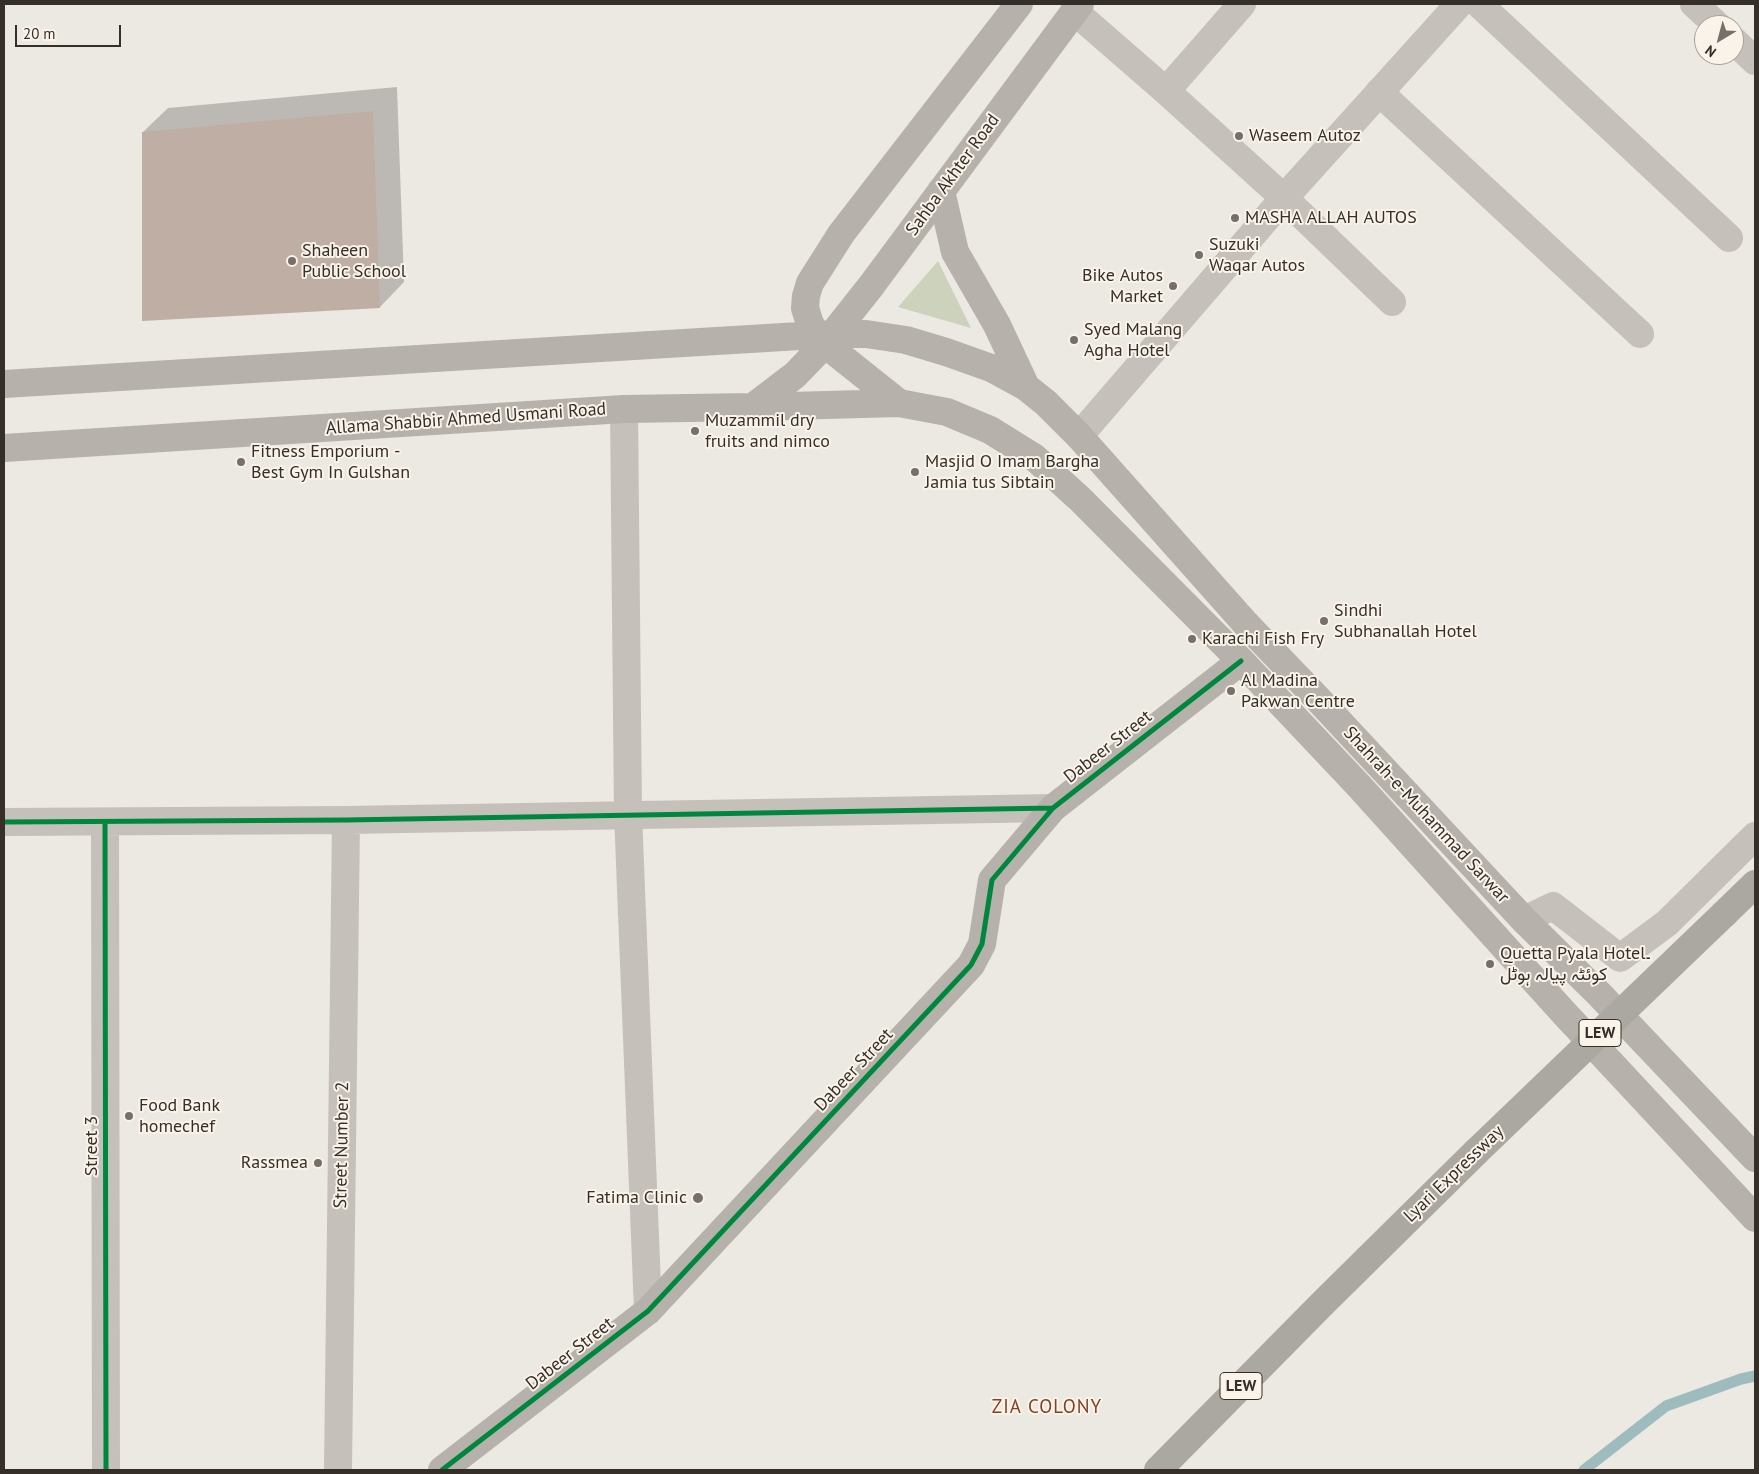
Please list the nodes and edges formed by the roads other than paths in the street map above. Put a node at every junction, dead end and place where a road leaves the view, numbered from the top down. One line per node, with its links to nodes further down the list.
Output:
1 (1019, 4): 17 (main road)
2 (1242, 4): 10 (street)
3 (1459, 4): 11 (street)
4 (1479, 4): 14 (street)
5 (1694, 4): 7 (street)
6 (1077, 7): 10 (street); 12 (main road, Sahba Akhter Road)
7 (1706, 15)
8 (1744, 51): 9 (street)
9 (1755, 61)
10 (1166, 91): 13 (street)
11 (1379, 92): 13 (street); 16 (street)
12 (941, 191): 17 (main road, Sahba Akhter Road); 19 (main road)
13 (1284, 198): 15 (street); 23 (street)
14 (1729, 238)
15 (1392, 302)
16 (1640, 334)
17 (825, 338): 18 (main road); 19 (main road, Shahrah-e-Muhammad Sarwar); 20 (main road); 21 (main road, Sahba Akhter Road)
18 (4, 384)
19 (1026, 387): 23 (main road, Shahrah-e-Muhammad Sarwar)
20 (899, 403): 21 (main road, Allama Shabbir Ahmed Usmani Road); 25 (main road, Shahrah-e-Muhammad Sarwar)
21 (753, 407): 22 (main road, Allama Shabbir Ahmed Usmani Road)
22 (624, 409): 24 (main road, Allama Shabbir Ahmed Usmani Road); 27 (street)
23 (1079, 436): 33 (main road, Shahrah-e-Muhammad Sarwar)
24 (4, 448)
25 (1241, 661): 26 (main road, Dabeer Street); 35 (main road, Shahrah-e-Muhammad Sarwar)
26 (1053, 808): 27 (street); 36 (main road, Dabeer Street)
27 (628, 814): 28 (street); 36 (street)
28 (346, 820): 30 (street); 38 (street, Street Number 2)
29 (4, 822): 30 (street)
30 (105, 822): 37 (street, Street 3)
31 (1755, 836): 33 (street)
32 (1755, 884): 40 (highway, Lyari Expressway / LEW, bridge)
33 (1524, 920): 34 (main road, Shahrah-e-Muhammad Sarwar)
34 (1755, 1158)
35 (1755, 1218)
36 (648, 1310): 39 (main road, Dabeer Street)
37 (106, 1470)
38 (338, 1470)
39 (442, 1470)
40 (1158, 1470)

